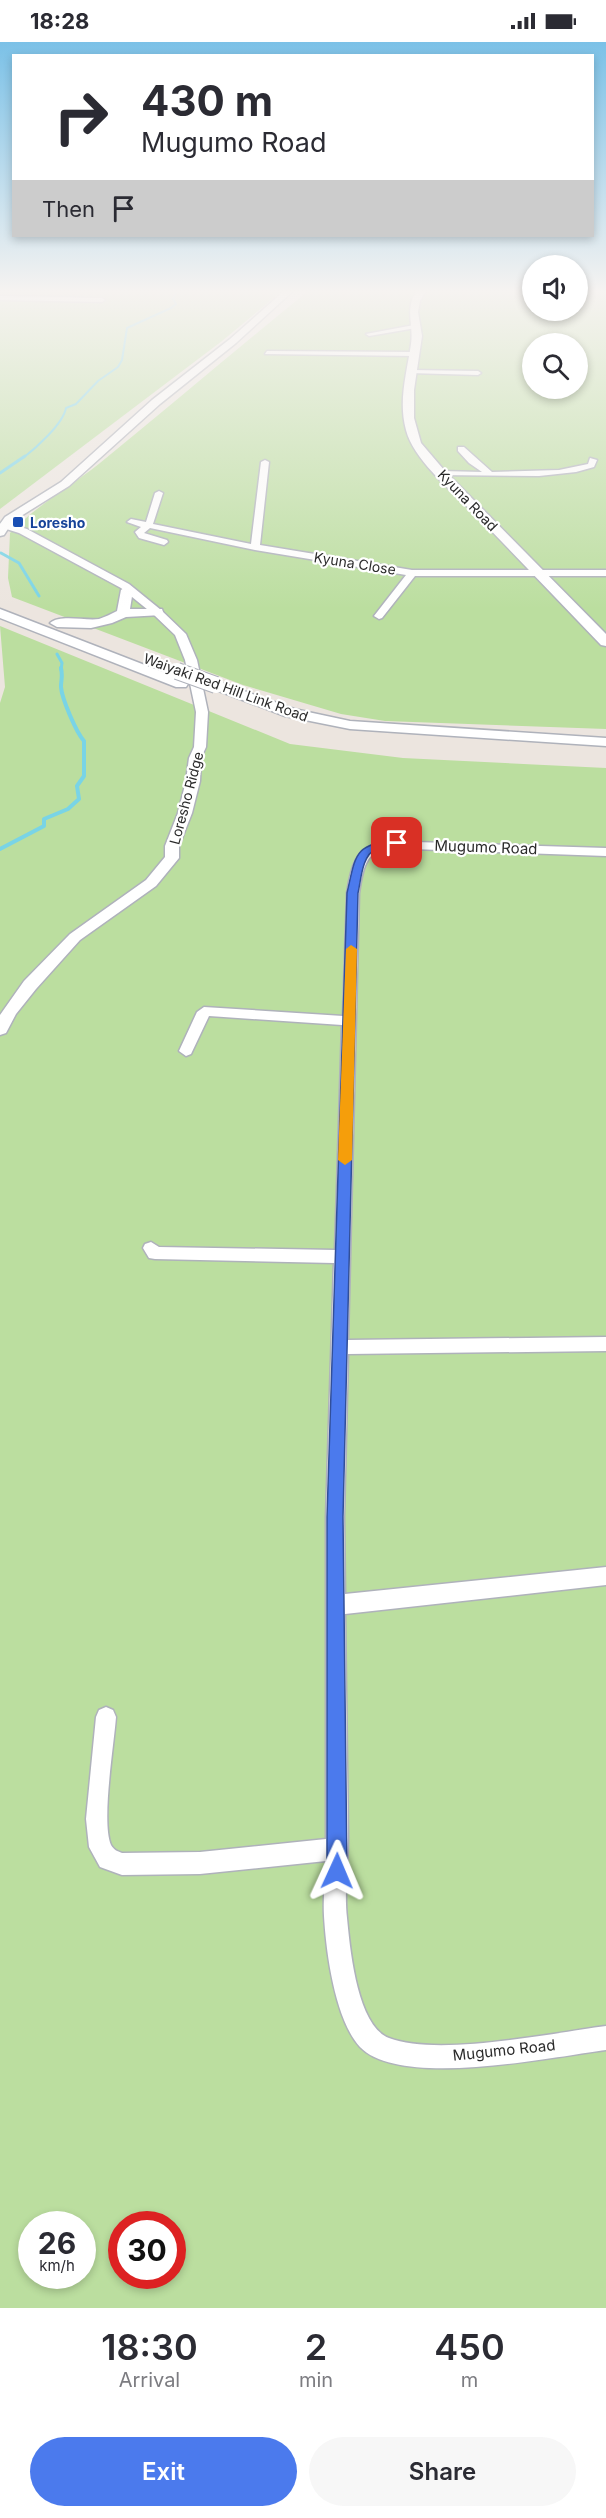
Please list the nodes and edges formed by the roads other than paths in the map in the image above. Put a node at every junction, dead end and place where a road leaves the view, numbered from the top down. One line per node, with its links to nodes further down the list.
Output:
1 (163, 397): 11 (main road)
2 (410, 397): 7 (main road, Kyuna Road)
3 (461, 449): 6 (street)
4 (593, 460): 6 (street)
5 (265, 462): 13 (street)
6 (488, 472): 7 (street)
7 (441, 473): 15 (main road, Kyuna Road)
8 (159, 493): 10 (street)
9 (130, 522): 10 (street, Kyuna Close)
10 (149, 525): 12 (street); 13 (street, Kyuna Close)
11 (2, 528): 17 (street, Loresho Ridge)
12 (165, 542)
13 (255, 547): 14 (street, Kyuna Close)
14 (412, 573): 15 (street, Kyuna Close); 22 (street)
15 (540, 573): 16 (street, Kyuna Close); 24 (main road, Kyuna Road)
16 (606, 573)
17 (127, 590): 19 (street, Loresho Ridge); 21 (main road)
18 (0, 601): 23 (main road, Waiyaki Red Hill Link Road)
19 (157, 612): 21 (main road); 31 (street, Loresho Ridge)
20 (0, 613): 25 (main road, Waiyaki Red Hill Link Road)
21 (123, 613): 23 (main road)
22 (379, 616)
23 (57, 623): 25 (main road, Waiyaki Red Hill Link Road)
24 (606, 642)
25 (179, 677): 26 (main road, Waiyaki Red Hill Link Road)
26 (218, 692): 27 (main road, Waiyaki Red Hill Link Road); 28 (main road, Waiyaki Red Hill Link Road)
27 (606, 742)
28 (606, 752)
29 (606, 852): 30 (street, Mugumo Road)
30 (349, 1021): 32 (street); 34 (street, Mugumo Road)
31 (0, 1029)
32 (186, 1051)
33 (151, 1248): 34 (street)
34 (342, 1257): 36 (street, Mugumo Road)
35 (606, 1344): 36 (street)
36 (340, 1347): 38 (street, Mugumo Road)
37 (606, 1576): 38 (street)
38 (336, 1605): 40 (street, Mugumo Road)
39 (106, 1717): 40 (street)
40 (338, 1849): 41 (street, Mugumo Road)
41 (606, 2038)

